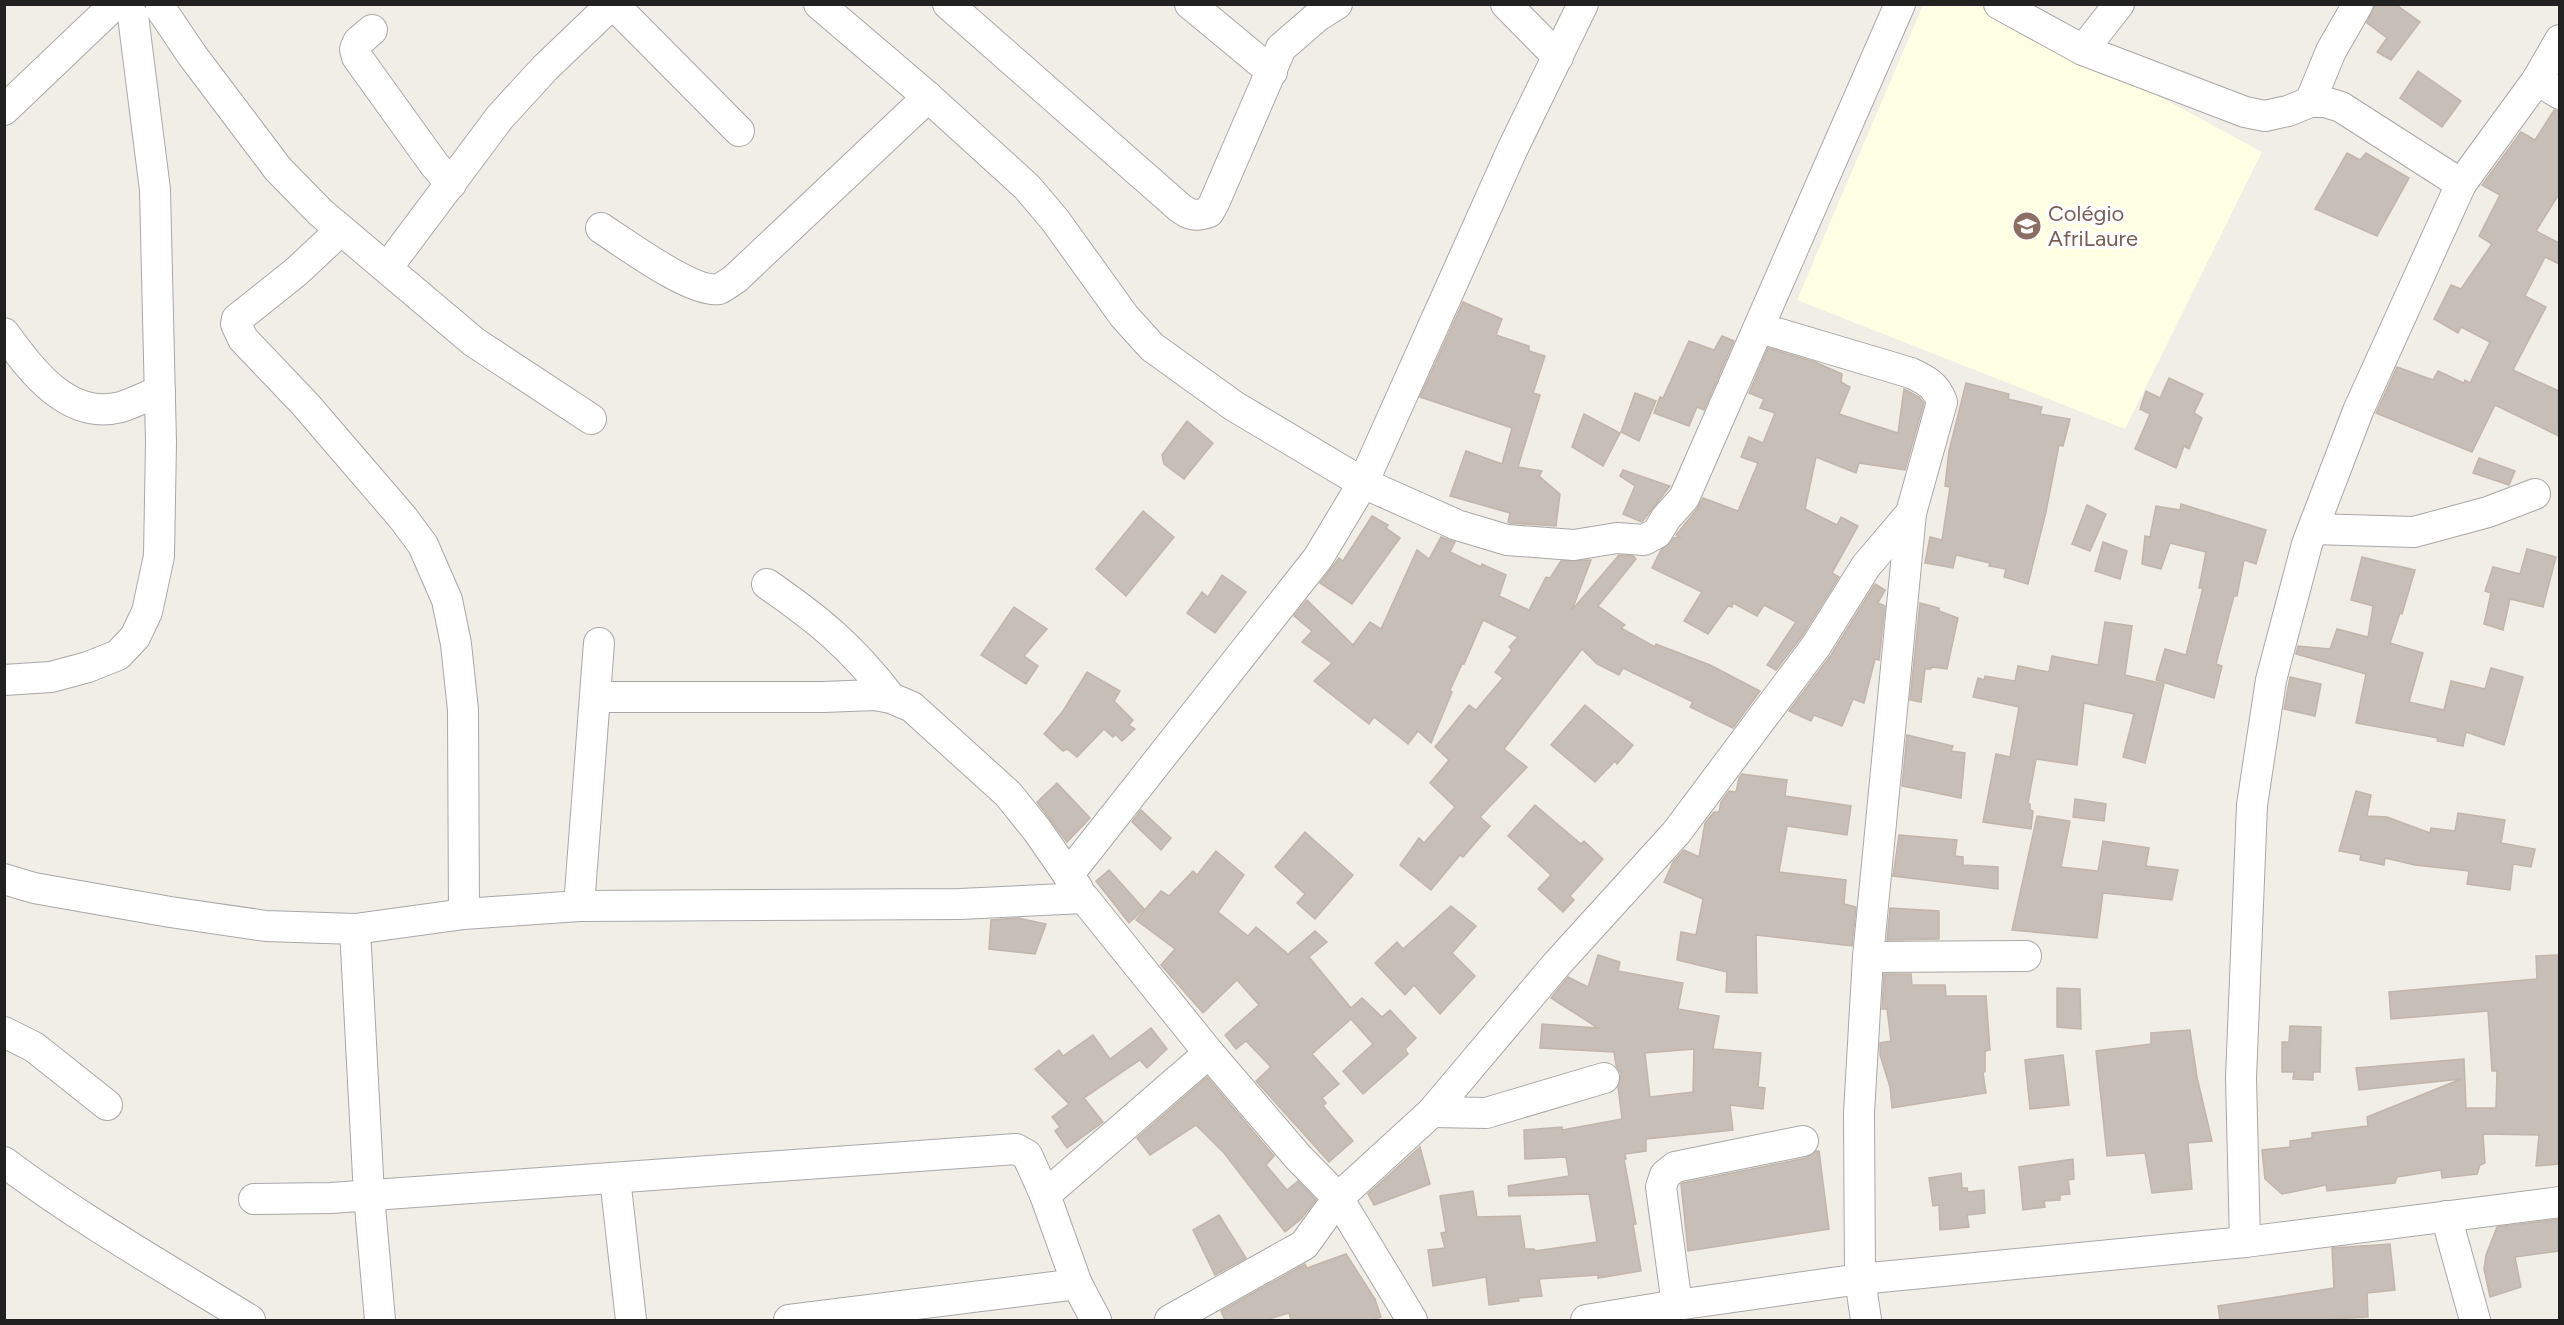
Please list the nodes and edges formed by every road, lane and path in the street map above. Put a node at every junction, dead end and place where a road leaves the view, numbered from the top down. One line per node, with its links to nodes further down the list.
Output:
1 (819, 4): 19 (street)
2 (948, 4): 17 (street)
3 (1190, 4): 17 (street)
4 (1337, 4): 17 (street)
5 (1506, 4): 16 (street)
6 (1583, 4): 16 (street)
7 (1900, 4): 28 (street)
8 (1999, 4): 15 (street)
9 (2118, 4): 15 (street)
10 (2358, 4): 20 (street)
11 (135, 8): 21 (street); 26 (street); 30 (street)
12 (600, 9): 22 (street); 23 (street)
13 (372, 30): 23 (street)
14 (2559, 40): 18 (street)
15 (2083, 50): 20 (street)
16 (1558, 57): 32 (street)
17 (1272, 72)
18 (2548, 87): 24 (street)
19 (928, 97): 25 (street); 32 (street)
20 (2310, 102): 24 (street)
21 (4, 110)
22 (739, 131)
23 (452, 184): 27 (street)
24 (2461, 184): 35 (street)
25 (601, 228)
26 (341, 230): 27 (street); 44 (street)
27 (387, 268): 31 (street)
28 (1760, 328): 32 (street); 34 (street)
29 (10, 352): 30 (street)
30 (160, 391): 38 (street)
31 (591, 419)
32 (1363, 483): 42 (street)
33 (2535, 494): 35 (street)
34 (1911, 513): 47 (street); 52 (street)
35 (2313, 529): 62 (street)
36 (767, 584): 40 (street)
37 (599, 643): 39 (street)
38 (4, 680)
39 (595, 698): 40 (street); 43 (street)
40 (891, 698): 42 (street)
41 (4, 879): 45 (street)
42 (1076, 886): 43 (street); 49 (street)
43 (579, 906): 44 (street)
44 (464, 914): 45 (street)
45 (354, 929): 56 (street)
46 (2026, 956): 47 (street)
47 (1868, 957): 63 (street)
48 (4, 1032): 51 (street)
49 (1209, 1053): 57 (street); 58 (street)
50 (1604, 1078): 52 (street)
51 (107, 1105)
52 (1431, 1112): 58 (street)
53 (1803, 1141): 65 (street)
54 (4, 1162): 66 (street)
55 (615, 1178): 56 (street); 57 (street); 68 (street)
56 (369, 1195): 59 (street); 67 (street)
57 (1045, 1195): 64 (street)
58 (1338, 1198): 71 (street); 72 (street)
59 (254, 1199)
60 (2559, 1202): 61 (street)
61 (2446, 1216): 62 (street); 75 (street)
62 (2245, 1242): 63 (street)
63 (1860, 1279): 65 (street); 74 (street)
64 (1077, 1284): 69 (street); 70 (street)
65 (1677, 1305): 73 (street)
66 (250, 1320)
67 (380, 1320)
68 (631, 1320)
69 (789, 1320)
70 (1096, 1320)
71 (1170, 1320)
72 (1412, 1320)
73 (1586, 1320)
74 (1866, 1320)
75 (2475, 1320)

